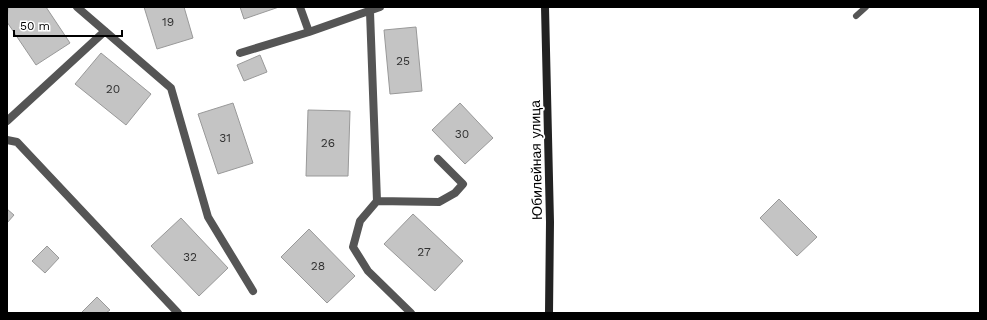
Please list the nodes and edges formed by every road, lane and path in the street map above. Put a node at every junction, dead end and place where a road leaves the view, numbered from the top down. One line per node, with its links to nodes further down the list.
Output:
1 (77, 7): 8 (street)
2 (300, 7): 9 (street)
3 (380, 7): 6 (street)
4 (545, 7): 18 (main road, Юбилейная улица)
5 (866, 7): 7 (lane)
6 (370, 12): 9 (street); 14 (street)
7 (856, 16)
8 (105, 31): 11 (street); 15 (street)
9 (309, 32): 10 (street)
10 (240, 53)
11 (7, 121)
12 (7, 140): 16 (street)
13 (438, 159): 14 (street)
14 (377, 201): 17 (street)
15 (253, 291)
16 (178, 313)
17 (411, 313)
18 (550, 313)

